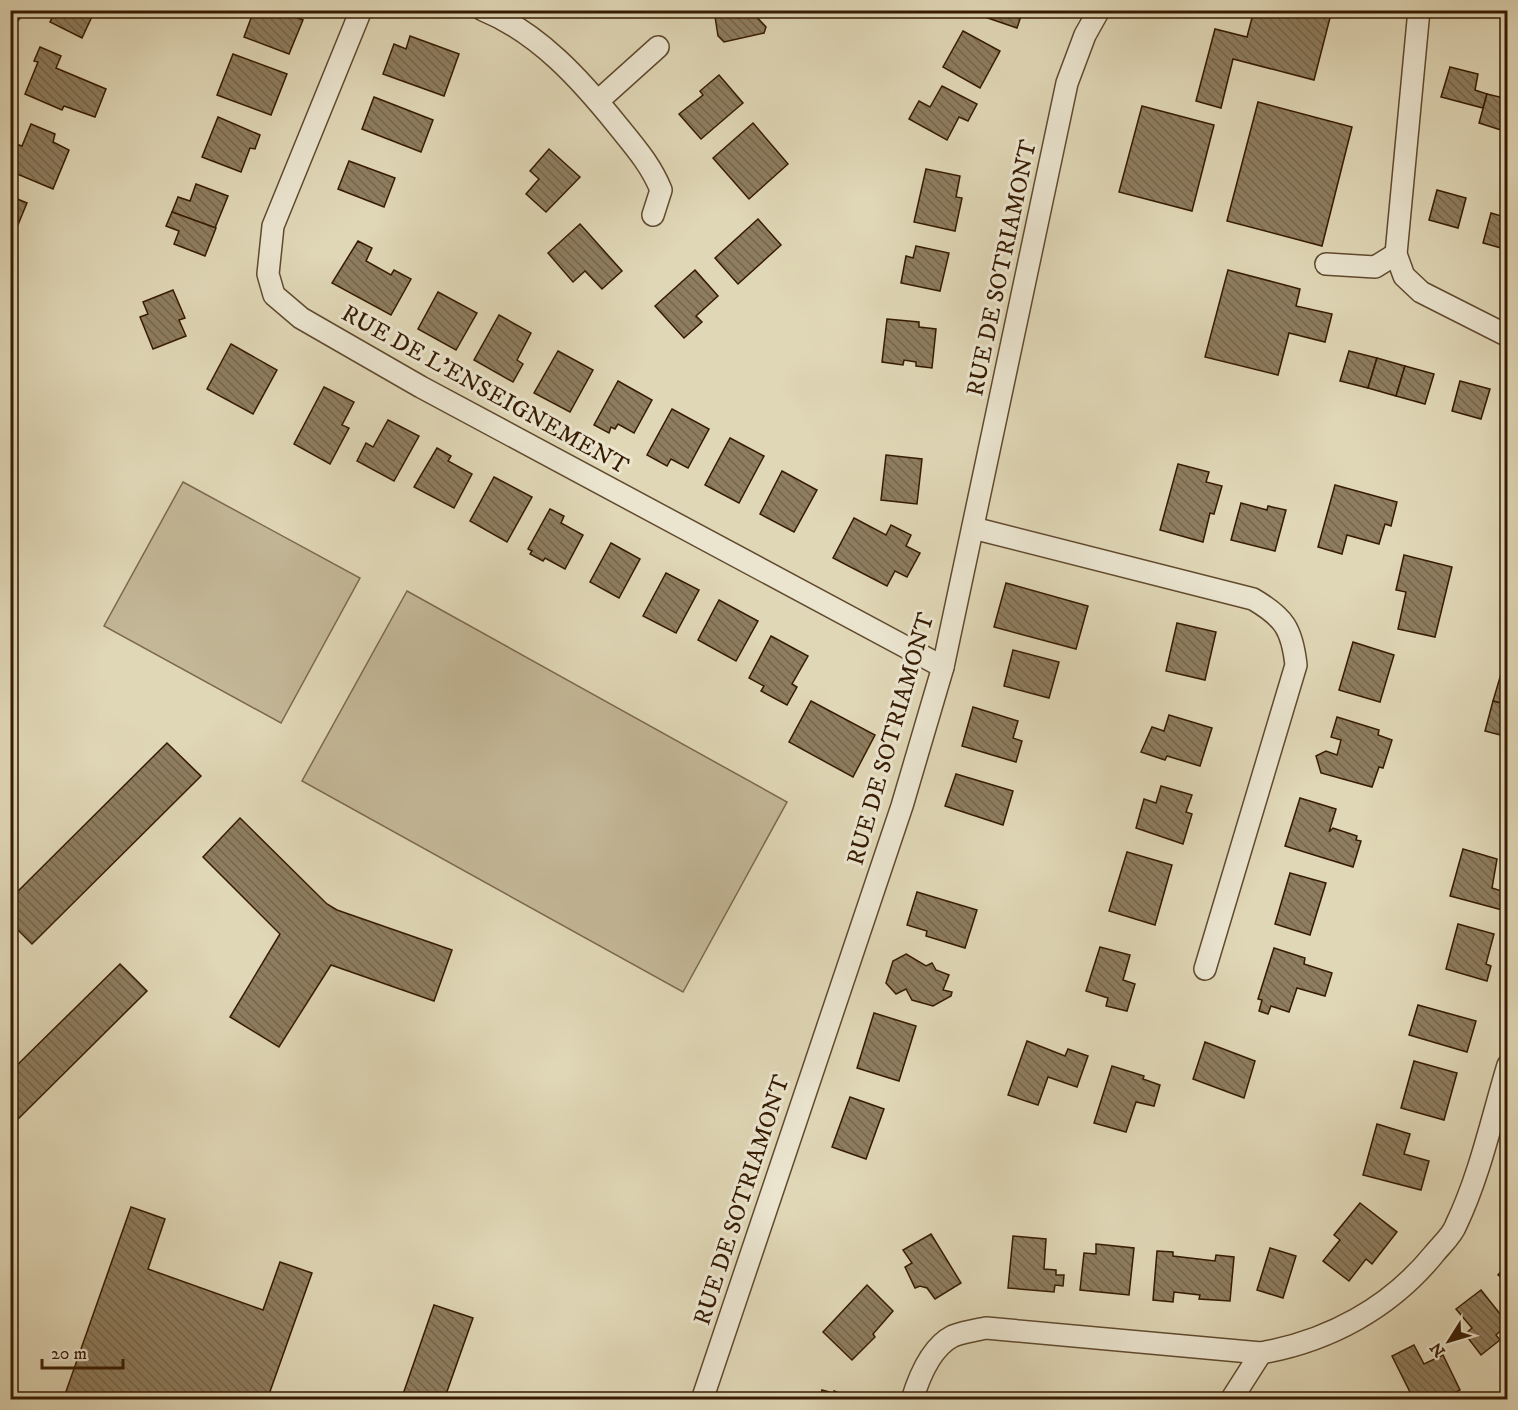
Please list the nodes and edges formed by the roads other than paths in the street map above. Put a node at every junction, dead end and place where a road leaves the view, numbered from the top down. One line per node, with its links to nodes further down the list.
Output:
1 (361, 10): 12 (street, RUE DE L'ENSEIGNEMENT)
2 (483, 10): 6 (street)
3 (1099, 10): 11 (street, RUE DE SOTRIAMONT)
4 (1421, 12): 8 (street)
5 (658, 47): 6 (street)
6 (598, 101): 7 (street)
7 (653, 215)
8 (1396, 254): 9 (street); 10 (street)
9 (1326, 264)
10 (1508, 336)
11 (973, 528): 12 (street, RUE DE SOTRIAMONT); 13 (street)
12 (944, 668): 16 (street, RUE DE SOTRIAMONT)
13 (1205, 969)
14 (1508, 1065): 15 (street)
15 (1261, 1353): 17 (street); 18 (street)
16 (702, 1400)
17 (912, 1400)
18 (1231, 1400)

